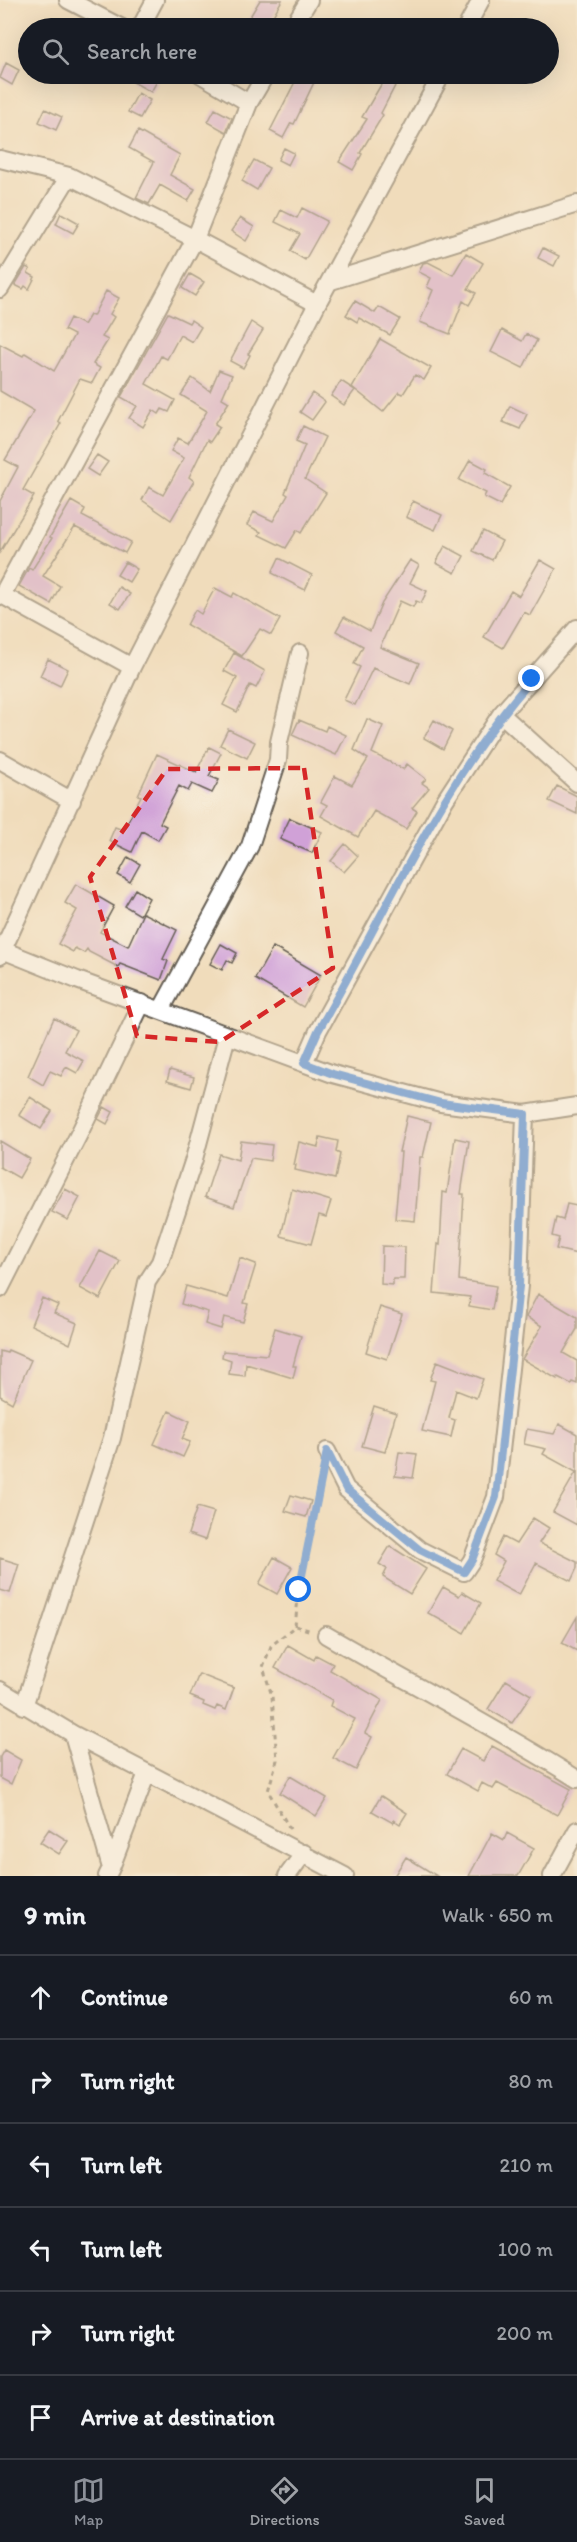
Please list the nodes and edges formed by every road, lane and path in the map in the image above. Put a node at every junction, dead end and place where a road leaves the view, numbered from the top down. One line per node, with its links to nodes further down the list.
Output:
1 (68, 0): 5 (street)
2 (155, 0): 6 (street)
3 (309, 0): 7 (street)
4 (481, 0): 8 (street)
5 (103, 18)
6 (145, 18)
7 (298, 18)
8 (471, 18)
9 (217, 84): 12 (street)
10 (260, 84): 12 (street)
11 (437, 84): 17 (street)
12 (249, 103): 16 (street)
13 (0, 159): 14 (street)
14 (69, 176): 16 (street); 18 (street)
15 (577, 204): 17 (street)
16 (195, 239): 19 (street); 20 (street)
17 (331, 282): 19 (street)
18 (0, 289)
19 (316, 304): 23 (street)
20 (1, 595): 23 (street)
21 (577, 628): 24 (street)
22 (300, 653): 30 (street)
23 (132, 668): 27 (street)
24 (501, 714): 26 (street); 32 (street)
25 (0, 760): 27 (street)
26 (577, 783)
27 (72, 801): 28 (street)
28 (1, 952): 29 (street)
29 (142, 1003): 30 (street); 35 (street)
30 (161, 1010): 31 (street)
31 (227, 1036): 32 (street); 40 (street)
32 (304, 1063): 34 (street)
33 (577, 1106): 34 (street)
34 (525, 1114): 36 (street)
35 (0, 1289)
36 (327, 1451): 37 (path)
37 (295, 1626): 38 (path); 45 (path)
38 (326, 1635): 43 (street)
39 (0, 1690): 40 (street)
40 (24, 1706): 41 (street)
41 (73, 1734): 42 (street); 46 (street)
42 (147, 1773): 45 (street); 46 (street)
43 (577, 1779)
44 (577, 1830): 49 (street)
45 (304, 1853): 47 (street); 48 (street)
46 (109, 1872)
47 (287, 1876)
48 (345, 1876)
49 (552, 1876)

